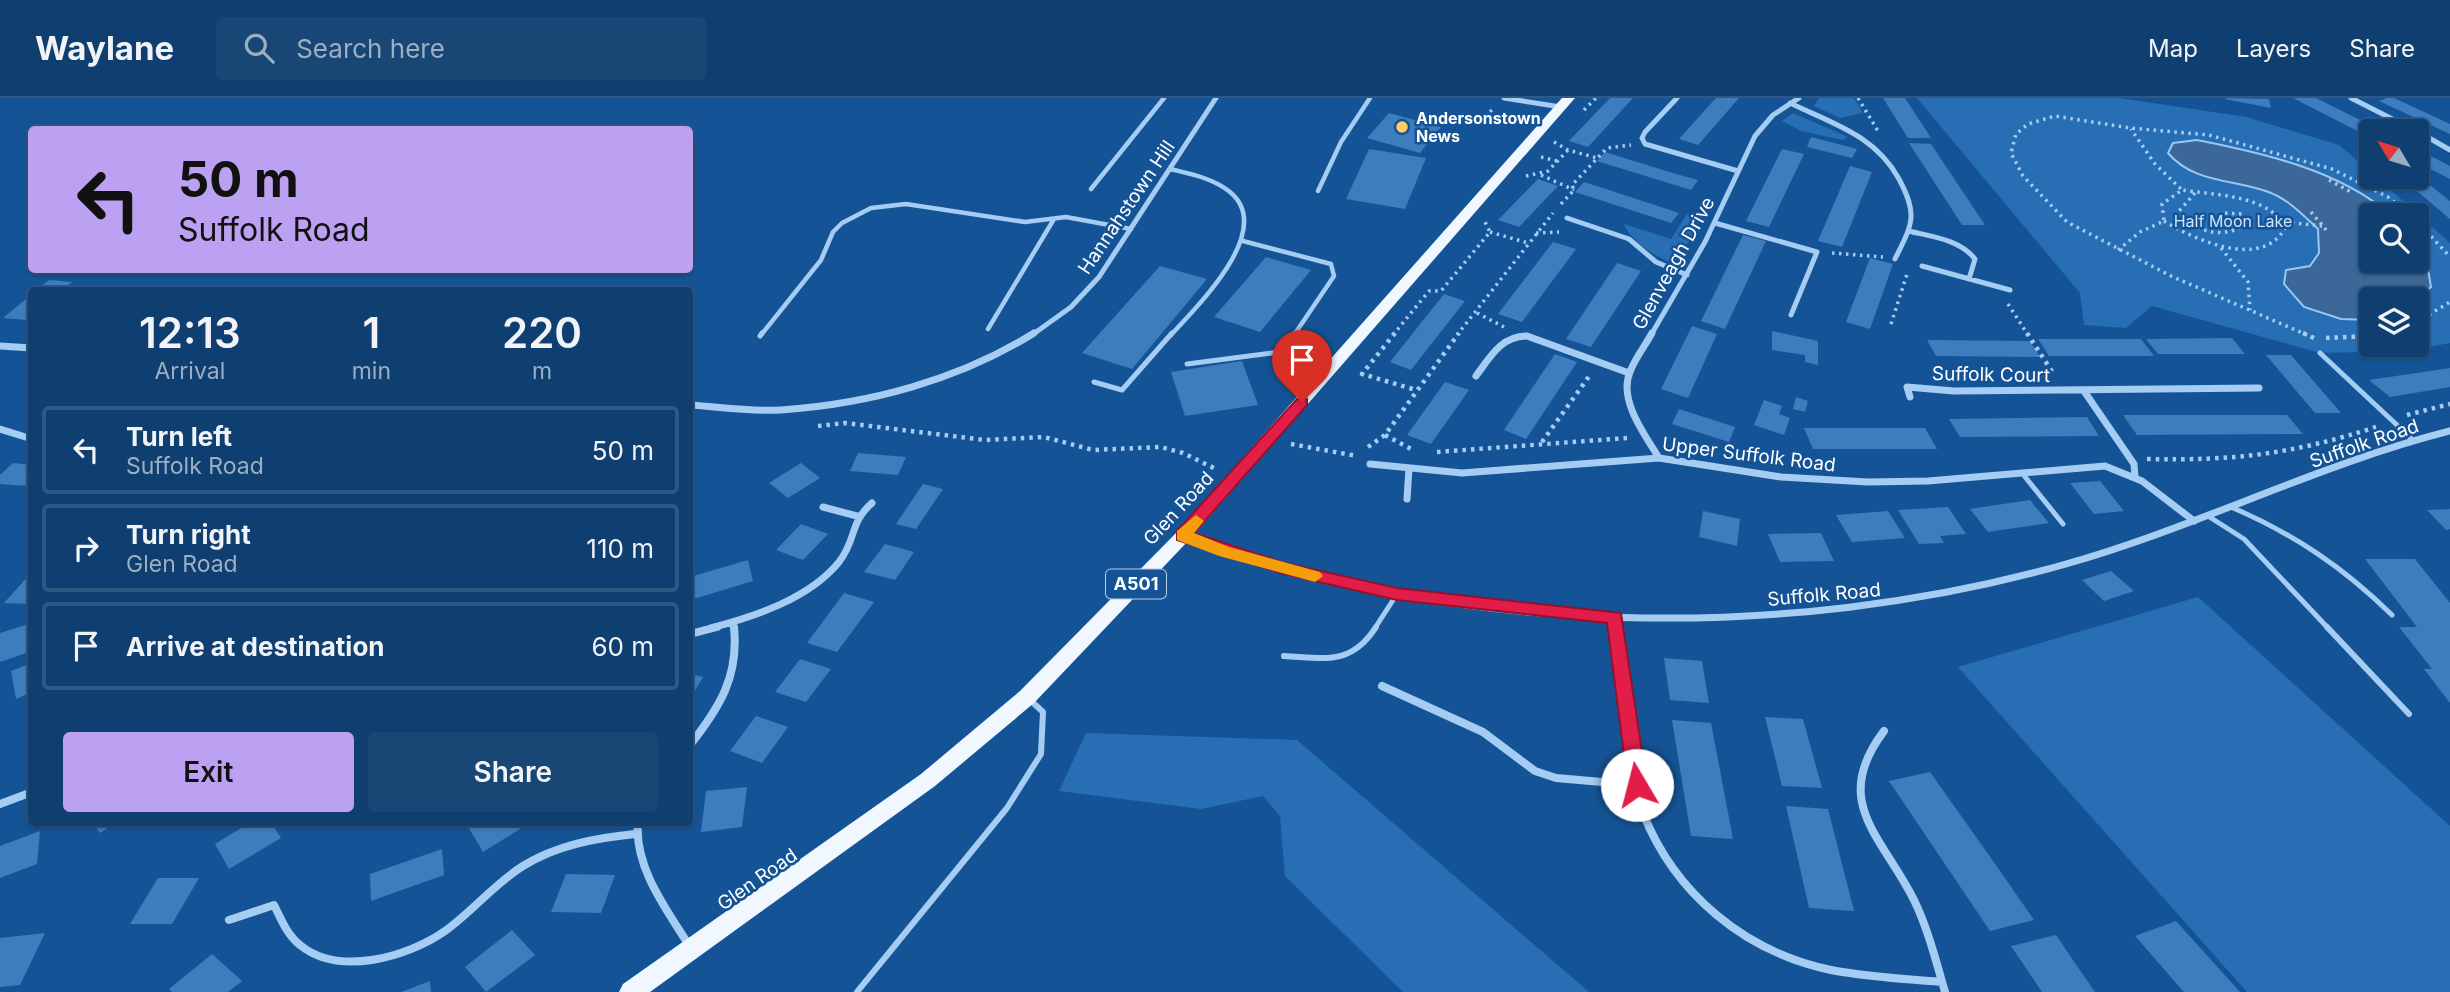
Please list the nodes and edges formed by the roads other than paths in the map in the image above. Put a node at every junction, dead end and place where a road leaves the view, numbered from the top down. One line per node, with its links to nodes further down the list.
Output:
1 (1164, 98): 15 (lane)
2 (1216, 98): 13 (street, Hannahstown Hill)
3 (1370, 98): 16 (lane)
4 (1505, 98): 8 (street)
5 (1677, 98): 14 (street)
6 (1799, 98): 9 (street, Glenveagh Drive)
7 (2351, 98): 10 (street)
8 (1565, 102): 59 (main road, Glen Road / A501)
9 (1790, 103): 14 (street, Glenveagh Drive); 21 (street)
10 (2393, 119)
11 (2429, 138): 12 (street)
12 (2450, 150)
13 (1170, 169): 20 (street, Hannahstown Hill); 22 (lane)
14 (1738, 171): 19 (street, Glenveagh Drive)
15 (1091, 188)
16 (1318, 191)
17 (1567, 218): 25 (street)
18 (1054, 219): 20 (lane); 29 (lane); 30 (lane)
19 (1715, 223): 25 (street, Glenveagh Drive); 28 (street)
20 (1131, 229): 41 (street, Hannahstown Hill)
21 (1909, 231): 23 (street); 26 (street)
22 (1243, 241): 34 (lane); 37 (lane)
23 (1895, 259)
24 (1922, 266): 26 (street)
25 (1687, 275): 35 (street, Glenveagh Drive)
26 (1969, 279): 27 (street)
27 (2010, 290)
28 (1791, 315)
29 (988, 329)
30 (760, 336)
31 (0, 346): 32 (street)
32 (28, 348)
33 (2320, 353): 45 (lane)
34 (1187, 364)
35 (1629, 373): 36 (street); 46 (street)
36 (1476, 376)
37 (1094, 382)
38 (2259, 388): 39 (street, Suffolk Court)
39 (2084, 391): 40 (street, Suffolk Court); 50 (street)
40 (1909, 397)
41 (693, 405)
42 (0, 429): 44 (street)
43 (2450, 431): 45 (street, Suffolk Road)
44 (28, 438)
45 (2414, 441): 53 (street, Suffolk Road)
46 (1660, 458): 48 (street, Upper Suffolk Road); 49 (street, Upper Suffolk Road)
47 (1370, 464): 48 (street, Upper Suffolk Road)
48 (1409, 468): 51 (street)
49 (2022, 473): 50 (street, Upper Suffolk Road); 58 (lane)
50 (2136, 477): 57 (street, Upper Suffolk Road)
51 (1407, 499)
52 (872, 503): 55 (street)
53 (2231, 507): 56 (street, Suffolk Road); 61 (lane)
54 (823, 508): 55 (street)
55 (857, 516): 63 (street)
56 (2208, 516): 57 (street, Suffolk Road); 68 (lane)
57 (2194, 521): 62 (street, Suffolk Road)
58 (2063, 524)
59 (1183, 536): 60 (street, Suffolk Road); 67 (main road, Glen Road / A501)
60 (1397, 594): 62 (street, Suffolk Road); 65 (lane)
61 (2392, 615)
62 (1615, 617): 71 (street)
63 (733, 622): 64 (street); 70 (street)
64 (693, 633)
65 (1284, 656)
66 (1382, 686): 71 (street)
67 (1027, 696): 77 (main road, Glen Road / A501); 80 (lane)
68 (2409, 714)
69 (1884, 731): 78 (street)
70 (693, 742)
71 (1637, 785): 78 (street)
72 (28, 794): 73 (street)
73 (0, 804)
74 (637, 826): 75 (street)
75 (635, 834): 76 (street); 77 (street)
76 (229, 920)
77 (692, 951): 79 (main road, Glen Road / A501)
78 (1943, 987)
79 (632, 992)
80 (857, 992)

